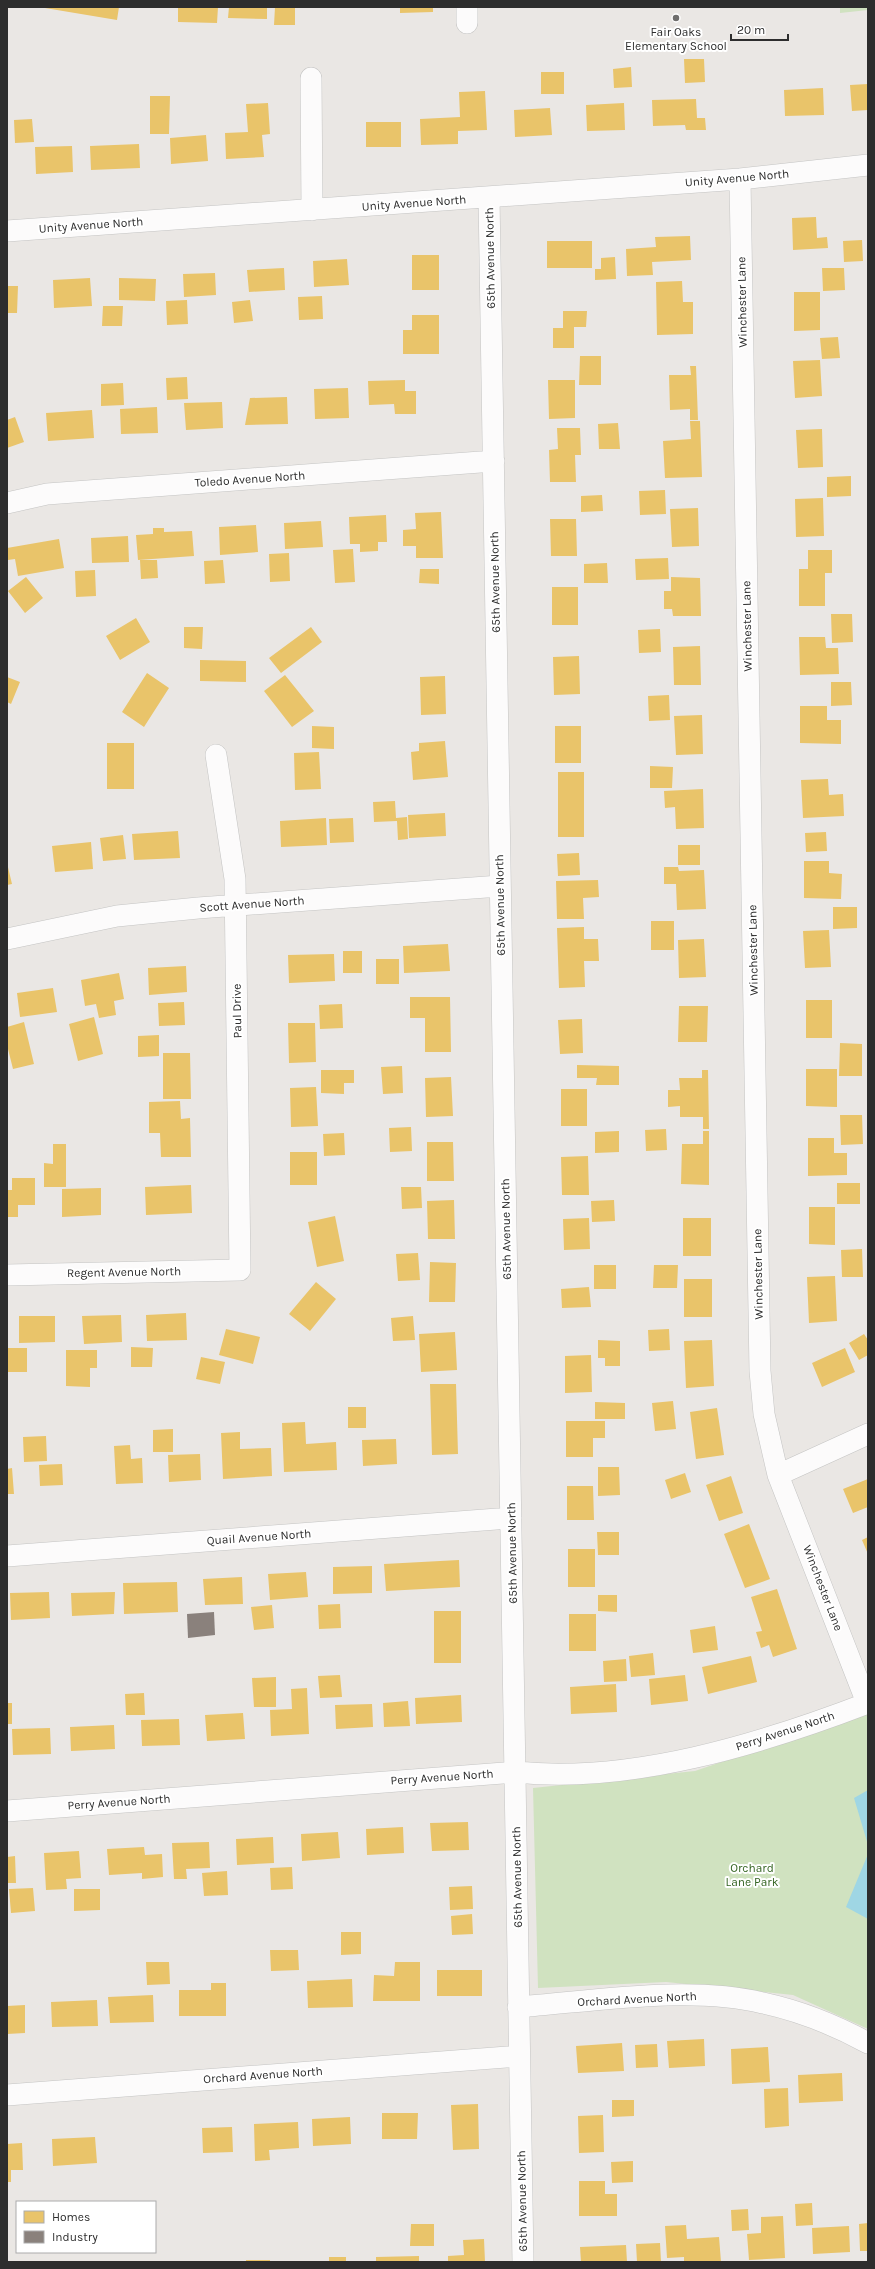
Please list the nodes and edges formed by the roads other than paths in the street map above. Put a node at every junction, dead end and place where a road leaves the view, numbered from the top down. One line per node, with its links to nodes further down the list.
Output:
1 (311, 78): 5 (street)
2 (868, 165): 3 (street, Unity Avenue North)
3 (740, 179): 4 (street, Unity Avenue North); 16 (street, Winchester Lane)
4 (489, 197): 5 (street, Unity Avenue North); 7 (street, 65th Avenue North)
5 (312, 210): 6 (street, Unity Avenue North)
6 (7, 231)
7 (494, 461): 8 (street, Toledo Avenue North); 10 (street, 65th Avenue North)
8 (7, 503)
9 (216, 755): 11 (street, Paul Drive)
10 (500, 886): 11 (street, Scott Avenue North); 17 (street, 65th Avenue North)
11 (235, 905): 12 (street, Scott Avenue North); 13 (street, Paul Drive)
12 (7, 939)
13 (240, 1270): 14 (street, Regent Avenue North)
14 (7, 1275)
15 (868, 1434): 16 (street)
16 (778, 1475): 19 (street, Winchester Lane)
17 (511, 1518): 18 (street, Quail Avenue North); 20 (street, 65th Avenue North)
18 (7, 1556)
19 (868, 1703): 20 (street, Perry Avenue North)
20 (516, 1772): 21 (street, Perry Avenue North); 22 (street, 65th Avenue North)
21 (7, 1811)
22 (518, 2007): 23 (street, Orchard Avenue North); 24 (street, 65th Avenue North)
23 (868, 2043)
24 (519, 2056): 25 (street, Orchard Avenue North); 26 (street, 65th Avenue North)
25 (7, 2095)
26 (523, 2262)

